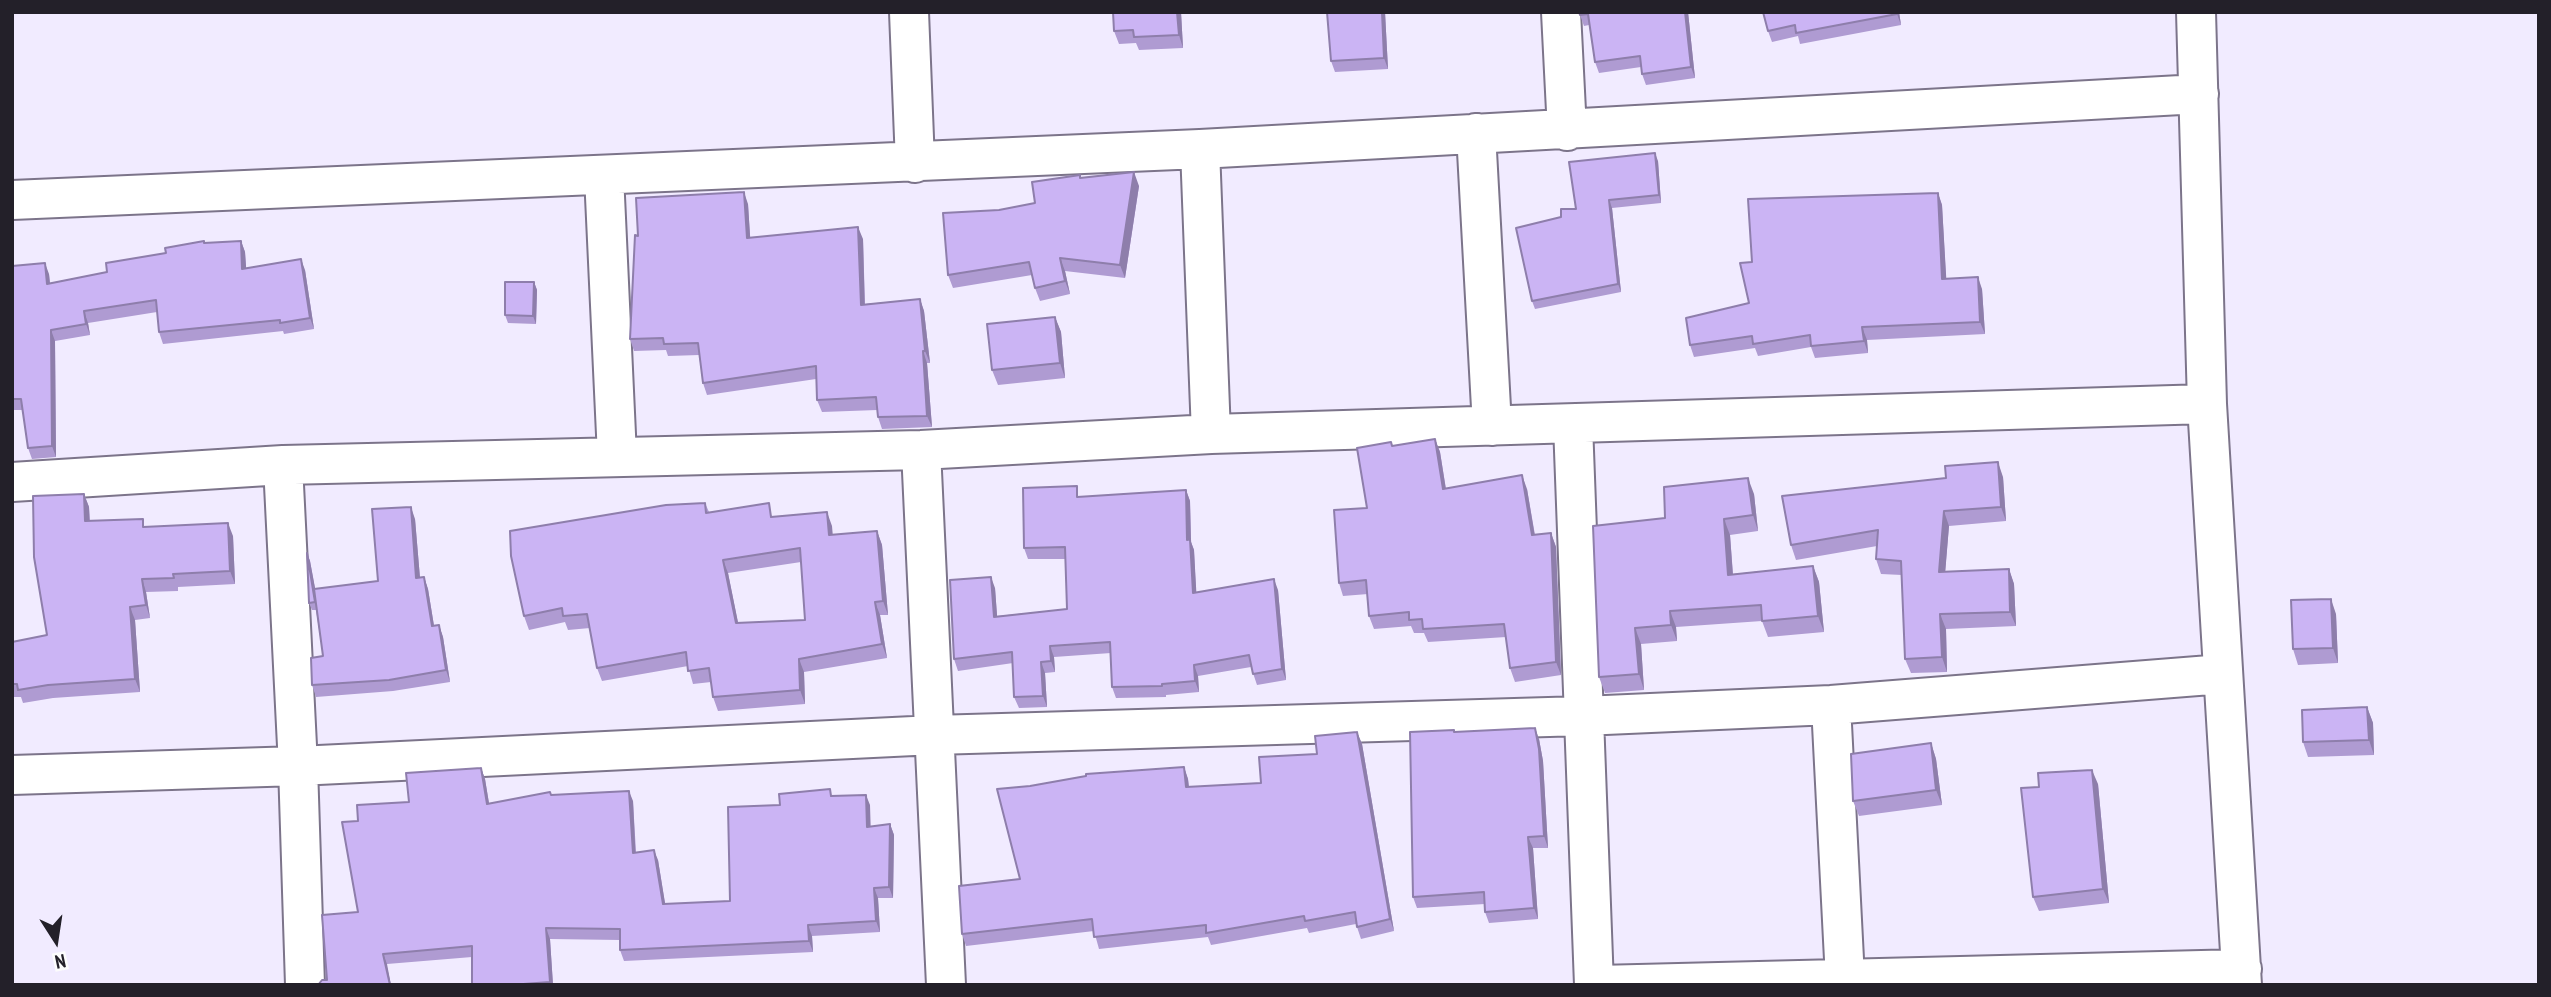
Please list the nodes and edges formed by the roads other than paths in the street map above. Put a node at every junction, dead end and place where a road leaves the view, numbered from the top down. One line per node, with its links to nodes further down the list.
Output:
1 (909, 12): 8 (street)
2 (1561, 12): 5 (street)
3 (2196, 12): 4 (street)
4 (2199, 94): 5 (street); 11 (street)
5 (1567, 131): 6 (street)
6 (1476, 133): 7 (street); 13 (street)
7 (1200, 149): 8 (street); 14 (street)
8 (915, 163): 9 (street)
9 (604, 175): 10 (street); 16 (street)
10 (12, 200)
11 (2207, 404): 12 (street); 19 (street)
12 (1573, 425): 13 (street); 21 (street)
13 (1492, 426): 14 (street)
14 (1211, 434): 15 (street)
15 (922, 450): 16 (street); 22 (street)
16 (617, 456): 17 (street)
17 (283, 465): 18 (street); 23 (street)
18 (12, 482)
19 (2223, 674): 20 (street); 25 (street)
20 (1830, 705): 21 (street); 26 (street)
21 (1583, 716): 22 (street); 29 (street)
22 (934, 735): 23 (street); 28 (street)
23 (298, 766): 24 (street); 27 (street)
24 (12, 775)
25 (2242, 977): 26 (street)
26 (1846, 979): 29 (street)
27 (305, 985)
28 (946, 985)
29 (1596, 985)

